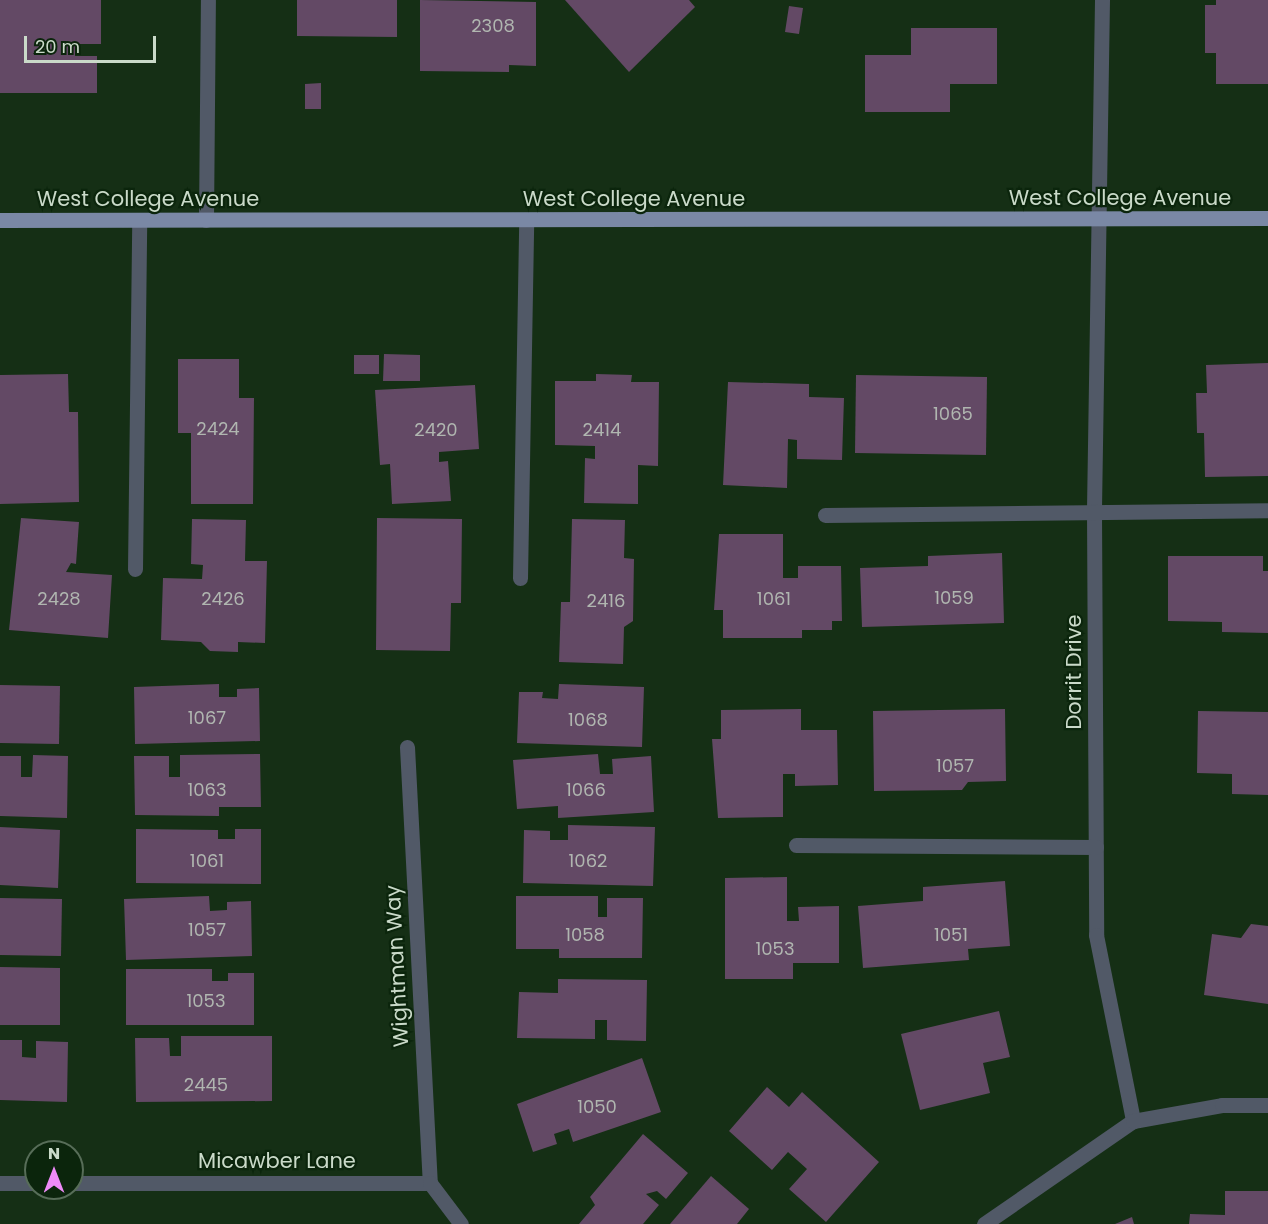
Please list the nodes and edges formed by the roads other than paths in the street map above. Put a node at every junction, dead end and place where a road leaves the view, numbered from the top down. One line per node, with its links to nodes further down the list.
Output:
1 (208, 0): 7 (street)
2 (1102, 0): 3 (street, Dorrit Drive)
3 (1098, 219): 4 (main road, West College Avenue); 8 (main road, West College Avenue); 10 (street, Dorrit Drive)
4 (1268, 219)
5 (0, 220): 6 (main road, West College Avenue)
6 (139, 220): 7 (main road, West College Avenue); 12 (street)
7 (206, 220): 8 (main road, West College Avenue)
8 (525, 220): 13 (street)
9 (1268, 510): 10 (street)
10 (1094, 511): 11 (street); 16 (street, Dorrit Drive)
11 (825, 515)
12 (135, 570)
13 (520, 578)
14 (407, 747): 22 (street, Wightman Way)
15 (796, 845): 16 (street)
16 (1096, 847): 18 (street, Dorrit Drive)
17 (1268, 1105): 18 (street)
18 (1133, 1120): 24 (street)
19 (0, 1183): 20 (street)
20 (24, 1183)
21 (84, 1183): 22 (street, Micawber Lane)
22 (430, 1183): 23 (street)
23 (461, 1224)
24 (984, 1224)

